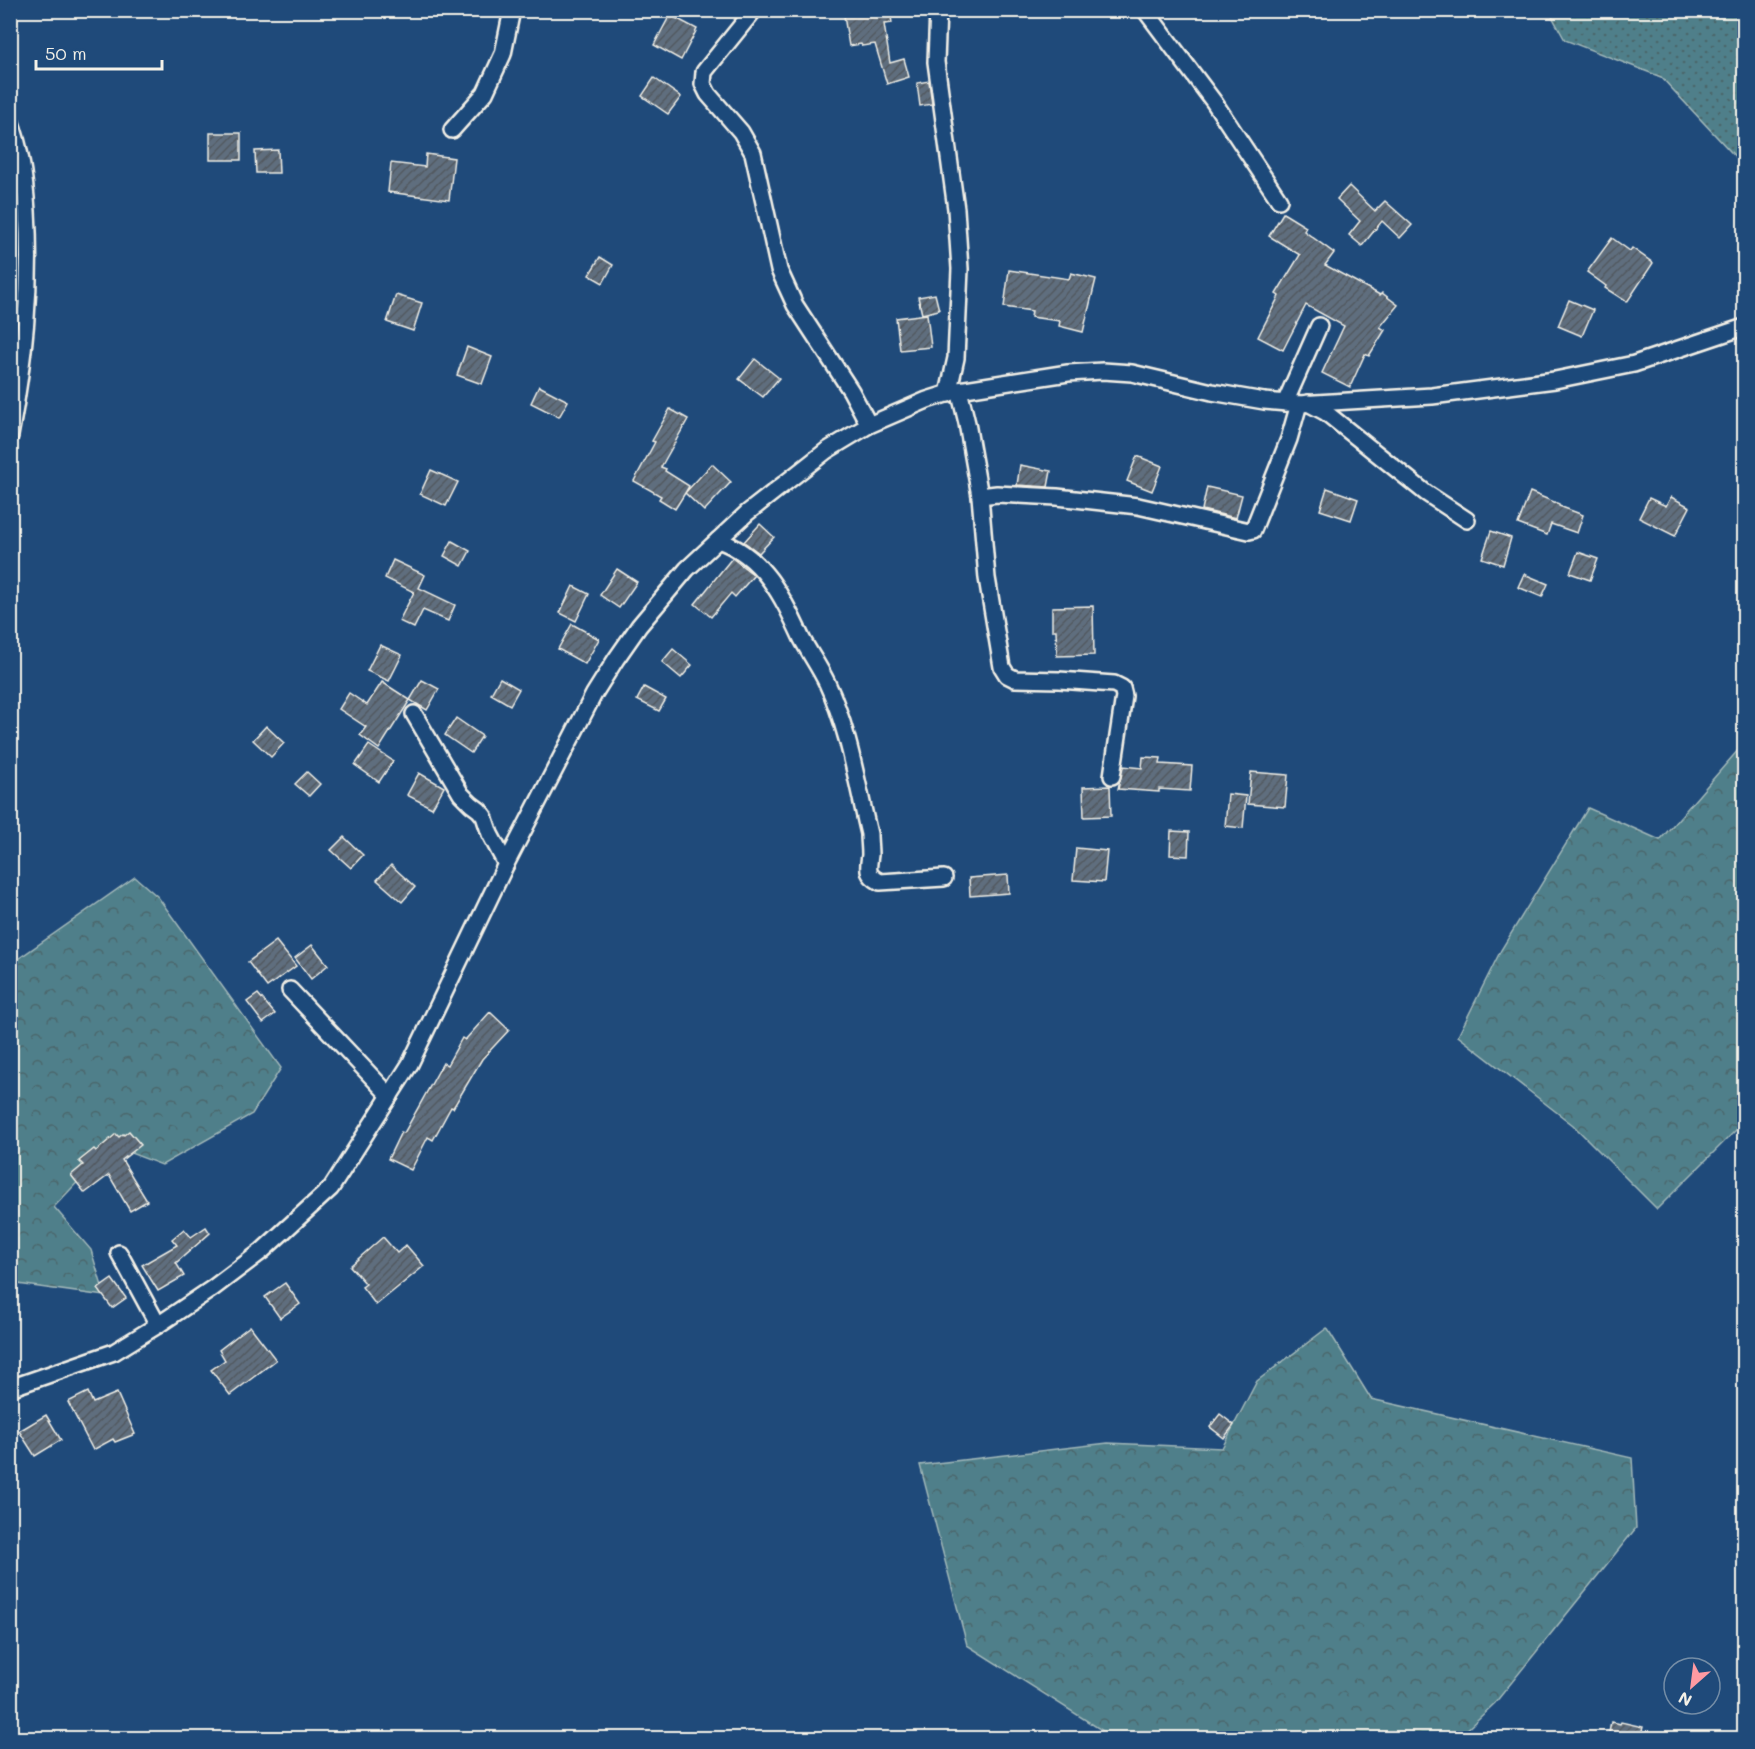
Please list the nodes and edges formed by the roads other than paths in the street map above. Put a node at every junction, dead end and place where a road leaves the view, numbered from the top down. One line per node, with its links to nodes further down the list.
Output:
1 (512, 10): 6 (street)
2 (754, 10): 12 (street)
3 (938, 10): 10 (street)
4 (1145, 10): 7 (street)
5 (10, 120): 13 (street)
6 (452, 130)
7 (1279, 200)
8 (1319, 326): 11 (street)
9 (1744, 327): 11 (street)
10 (953, 392): 11 (street); 12 (street); 14 (street)
11 (1297, 403): 14 (street); 15 (street)
12 (869, 425): 16 (street)
13 (10, 436)
14 (980, 496): 18 (street)
15 (1467, 520)
16 (718, 540): 19 (street); 20 (street)
17 (414, 714): 19 (street)
18 (1112, 776)
19 (506, 864): 22 (street)
20 (944, 878)
21 (290, 990): 22 (street)
22 (390, 1096): 24 (street)
23 (119, 1253): 24 (street)
24 (158, 1325): 25 (street)
25 (10, 1388)

